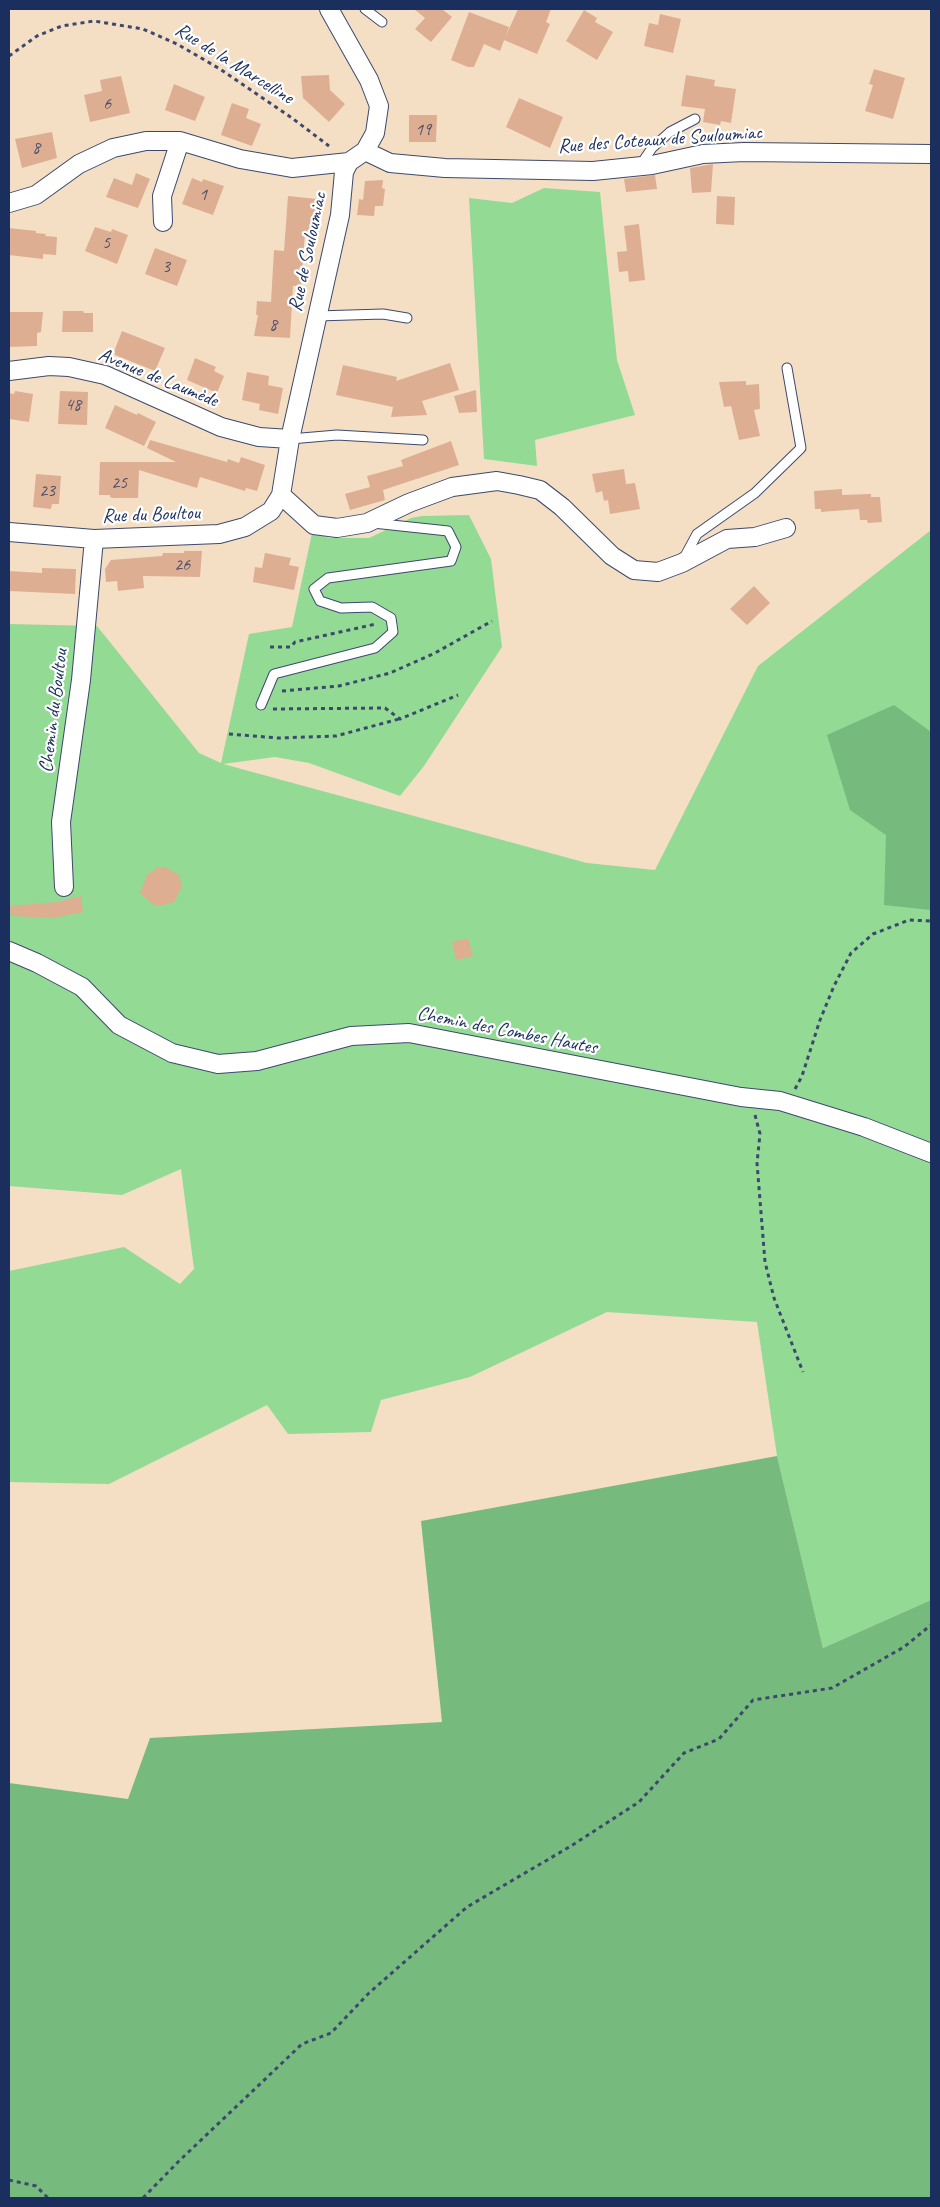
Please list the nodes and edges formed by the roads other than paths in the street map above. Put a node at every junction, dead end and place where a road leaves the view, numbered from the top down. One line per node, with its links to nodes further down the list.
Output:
1 (329, 9): 6 (street)
2 (364, 9): 3 (lane)
3 (382, 22)
4 (695, 119): 9 (lane)
5 (180, 141): 8 (street); 10 (street); 11 (street)
6 (365, 151): 8 (street); 9 (street, Rue des Coteaux de Souloumiac)
7 (931, 154): 9 (street, Rue des Coteaux de Souloumiac)
8 (349, 162): 12 (street, Rue de Souloumiac)
9 (639, 167)
10 (9, 203)
11 (163, 222)
12 (317, 316): 13 (lane); 16 (street, Rue de Souloumiac)
13 (407, 318)
14 (787, 368): 23 (lane)
15 (9, 371): 16 (street, Avenue de Laumède)
16 (290, 439): 17 (lane); 18 (street, Rue de Souloumiac)
17 (422, 440)
18 (281, 495): 19 (street); 22 (street, Rue du Boultou)
19 (368, 523): 23 (street); 24 (lane)
20 (786, 528): 23 (street)
21 (9, 532): 22 (street, Rue du Boultou)
22 (94, 539): 25 (street, Chemin du Boultou)
23 (682, 563)
24 (261, 704)
25 (64, 887)
26 (9, 952): 27 (street, Chemin des Combes Hautes)
27 (931, 1153)

